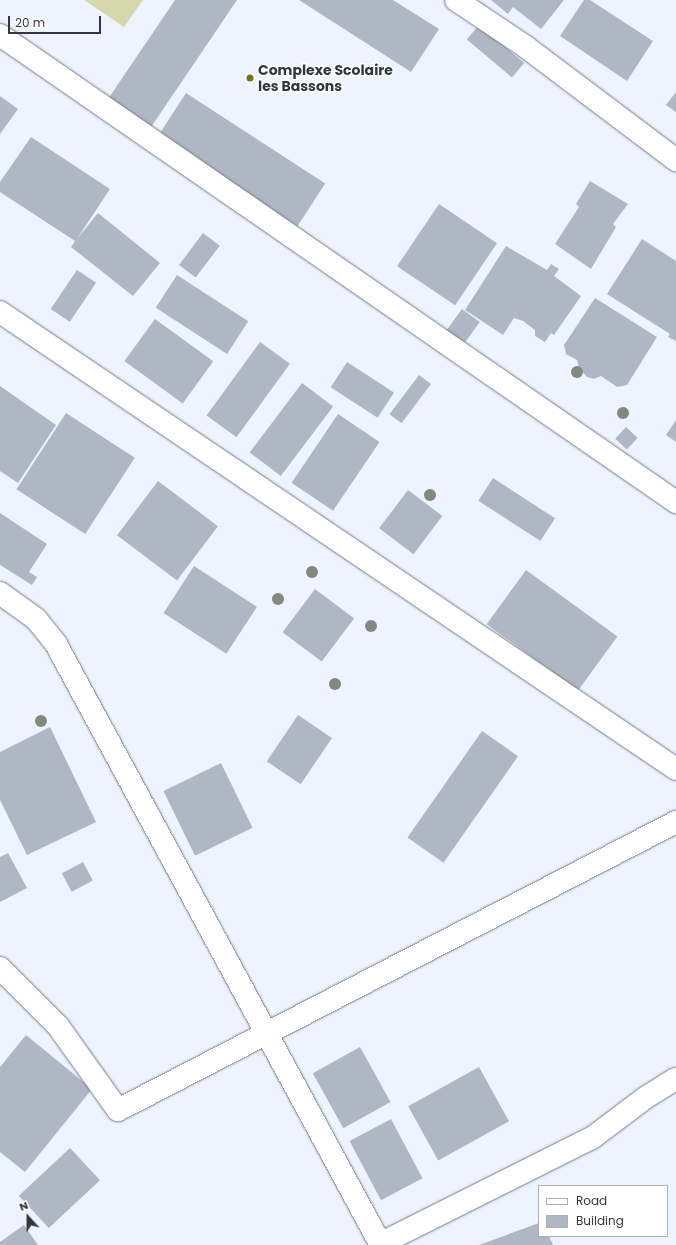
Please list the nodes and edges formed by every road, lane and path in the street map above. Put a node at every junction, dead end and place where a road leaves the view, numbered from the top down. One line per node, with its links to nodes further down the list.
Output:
1 (456, 0): 3 (street)
2 (0, 35): 5 (street)
3 (676, 160)
4 (0, 312): 7 (street)
5 (676, 502)
6 (0, 593): 10 (street)
7 (676, 769)
8 (676, 822): 10 (street)
9 (0, 968): 10 (street)
10 (267, 1033): 12 (street)
11 (676, 1079): 12 (street)
12 (380, 1244)

